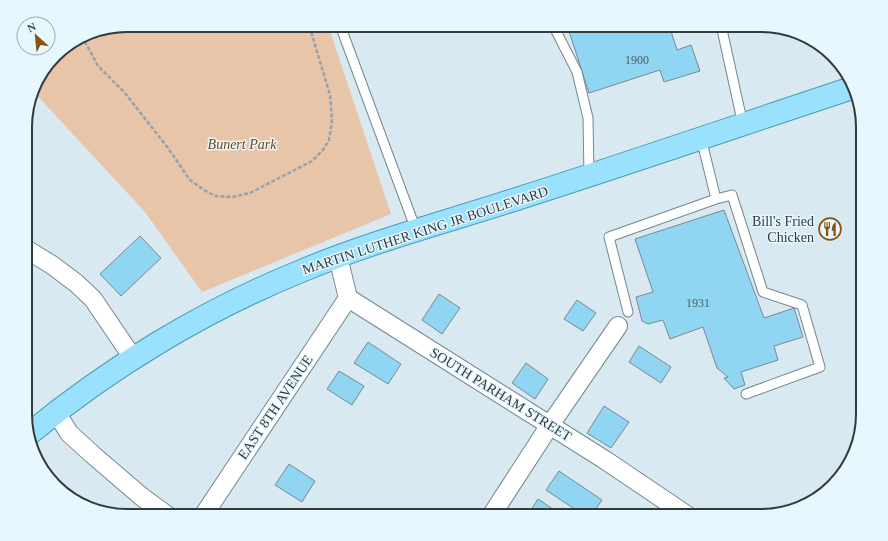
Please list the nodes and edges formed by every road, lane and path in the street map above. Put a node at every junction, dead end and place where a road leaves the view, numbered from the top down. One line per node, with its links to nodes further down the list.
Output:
1 (311, 32): 5 (path)
2 (343, 32): 11 (lane)
3 (557, 32): 9 (lane)
4 (723, 32): 7 (lane)
5 (85, 42)
6 (848, 89): 7 (main road, MARTIN LUTHER KING JR BOULEVARD)
7 (743, 124): 8 (main road, MARTIN LUTHER KING JR BOULEVARD)
8 (701, 138): 9 (main road, MARTIN LUTHER KING JR BOULEVARD); 10 (lane)
9 (589, 175): 11 (main road, MARTIN LUTHER KING JR BOULEVARD)
10 (716, 199): 15 (lane); 17 (lane)
11 (416, 231): 13 (main road, MARTIN LUTHER KING JR BOULEVARD)
12 (32, 253): 16 (street)
13 (338, 257): 14 (street); 16 (main road, MARTIN LUTHER KING JR BOULEVARD)
14 (348, 298): 19 (street, SOUTH PARHAM STREET); 22 (street, EAST 8TH AVENUE)
15 (623, 319): 19 (street)
16 (133, 358): 18 (main road, MARTIN LUTHER KING JR BOULEVARD)
17 (746, 394)
18 (56, 412): 20 (main road, MARTIN LUTHER KING JR BOULEVARD); 21 (street)
19 (550, 425): 23 (street); 24 (street, SOUTH PARHAM STREET)
20 (34, 430)
21 (159, 509)
22 (208, 509)
23 (496, 509)
24 (678, 509)

